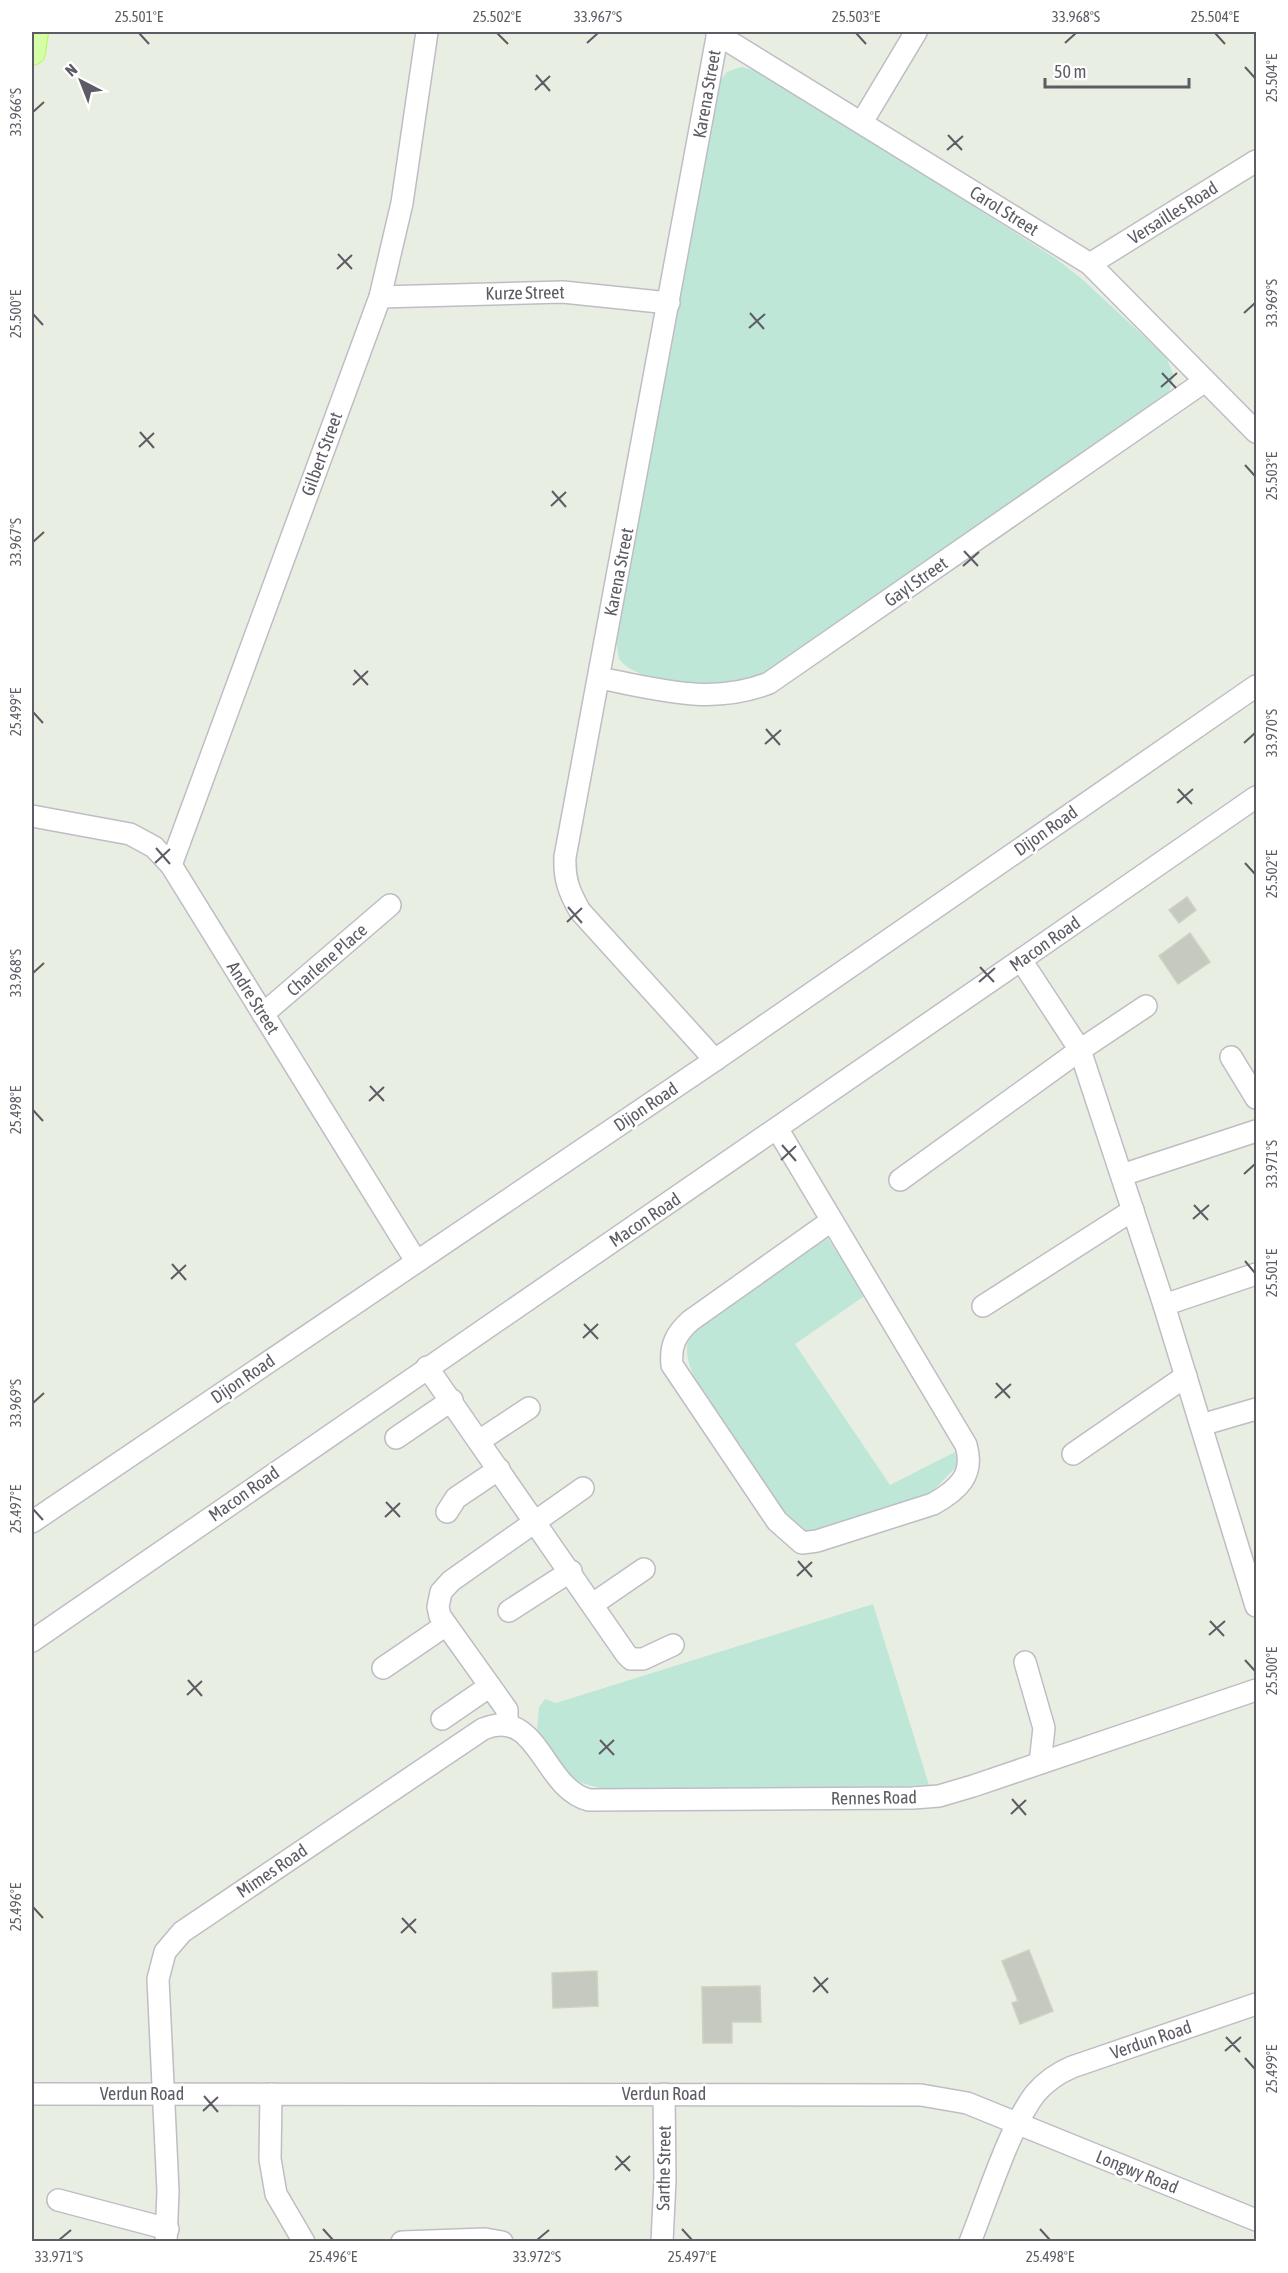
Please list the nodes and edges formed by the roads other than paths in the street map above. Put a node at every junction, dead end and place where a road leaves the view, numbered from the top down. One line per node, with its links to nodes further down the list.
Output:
1 (35, 32): 5 (main road)
2 (427, 32): 9 (street, Gilbert Street)
3 (916, 32): 6 (street)
4 (718, 33): 6 (street, Carol Street); 10 (street, Karena Street)
5 (32, 52)
6 (862, 122): 8 (street, Carol Street)
7 (1257, 161): 8 (street, Versailles Road)
8 (1090, 264): 11 (street, Carol Street)
9 (380, 297): 10 (street, Kurze Street); 17 (street, Gilbert Street)
10 (669, 303): 13 (street, Karena Street)
11 (1205, 381): 12 (street, Carol Street); 13 (street, Gayl Street)
12 (1257, 432)
13 (599, 678): 24 (street, Karena Street)
14 (1257, 686): 24 (street, Dijon Road)
15 (1257, 797): 19 (street, Macon Road)
16 (32, 816): 17 (street, Andre Street)
17 (171, 865): 21 (street, Andre Street)
18 (390, 905): 21 (street, Charlene Place)
19 (1021, 960): 22 (street); 26 (street, Macon Road)
20 (1146, 1006): 22 (street)
21 (263, 1014): 32 (street, Andre Street)
22 (1080, 1050): 28 (street); 29 (street)
23 (1231, 1057): 25 (street)
24 (715, 1060): 32 (street, Dijon Road)
25 (1257, 1098)
26 (778, 1130): 31 (street); 36 (street, Macon Road)
27 (1257, 1131): 28 (street)
28 (1122, 1174): 30 (street)
29 (900, 1180)
30 (1133, 1210): 34 (street); 35 (street)
31 (831, 1221): 31 (street)
32 (416, 1261): 49 (street, Dijon Road)
33 (1257, 1275): 34 (street)
34 (1164, 1305): 37 (street)
35 (983, 1306)
36 (428, 1367): 38 (street); 56 (street, Macon Road)
37 (1186, 1376): 41 (street); 44 (street)
38 (452, 1400): 42 (street); 43 (street)
39 (528, 1408): 43 (street)
40 (1257, 1409): 41 (street)
41 (1201, 1425): 53 (street)
42 (396, 1438)
43 (479, 1441): 45 (street)
44 (1073, 1454)
45 (499, 1468): 47 (street); 48 (street)
46 (584, 1488): 48 (street)
47 (447, 1512)
48 (536, 1521): 51 (street); 55 (street)
49 (32, 1522)
50 (645, 1570): 52 (street)
51 (571, 1571): 52 (street); 54 (street)
52 (593, 1604): 57 (street)
53 (1257, 1606)
54 (509, 1611)
55 (446, 1624): 59 (street); 60 (street)
56 (32, 1641)
57 (673, 1645)
58 (1025, 1662): 64 (street)
59 (383, 1668)
60 (490, 1686): 62 (street); 63 (street)
61 (1257, 1690): 64 (street, Rennes Road)
62 (442, 1719)
63 (507, 1725): 64 (street, Rennes Road); 67 (street, Mimes Road)
64 (1040, 1763)
65 (1257, 2004): 70 (street, Verdun Road)
66 (32, 2094): 67 (street, Verdun Road)
67 (164, 2094): 68 (street, Verdun Road); 73 (street, Mimes Road)
68 (271, 2094): 69 (street, Verdun Road); 74 (street)
69 (664, 2094): 70 (street, Verdun Road); 77 (street, Sarthe Street)
70 (1018, 2123): 72 (street, Longwy Road); 78 (street)
71 (58, 2200): 73 (street)
72 (1257, 2220)
73 (167, 2235)
74 (304, 2241)
75 (402, 2241): 76 (street)
76 (502, 2241)
77 (662, 2241)
78 (970, 2241)

